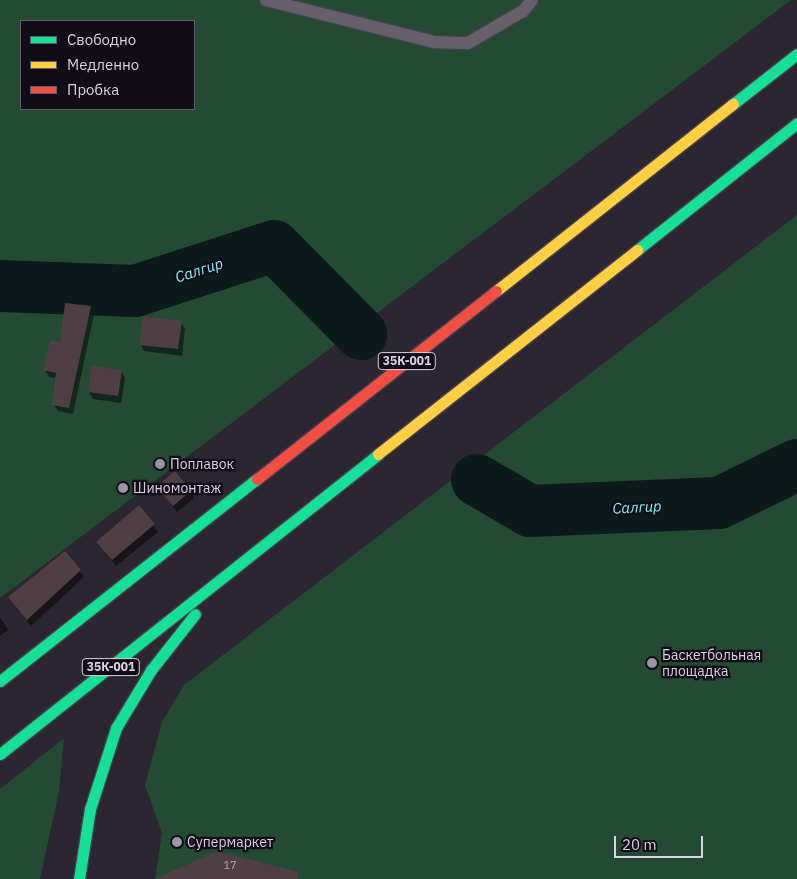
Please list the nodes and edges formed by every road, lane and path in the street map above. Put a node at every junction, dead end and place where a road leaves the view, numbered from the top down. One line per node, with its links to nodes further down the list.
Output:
1 (266, 0): 2 (lane)
2 (532, 0)
3 (797, 54): 6 (main road, 35К-001)
4 (797, 123): 5 (main road, 35К-001)
5 (222, 579): 7 (main road, 35К-001); 8 (main road)
6 (0, 682)
7 (0, 754)
8 (79, 879)

